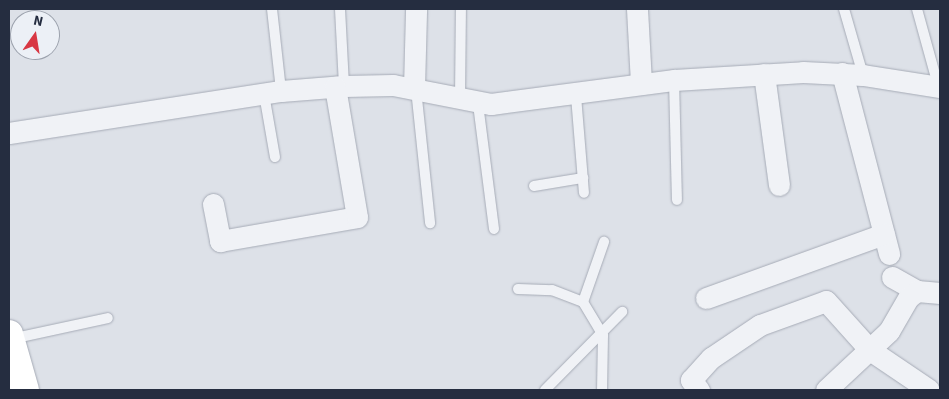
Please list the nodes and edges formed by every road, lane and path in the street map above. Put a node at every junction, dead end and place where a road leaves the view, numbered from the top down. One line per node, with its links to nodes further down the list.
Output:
1 (272, 9): 16 (lane)
2 (340, 9): 13 (lane)
3 (416, 9): 14 (street)
4 (461, 9): 18 (lane)
5 (636, 9): 12 (street)
6 (844, 9): 10 (lane)
7 (917, 9): 15 (lane)
8 (842, 73): 9 (street); 10 (street); 34 (street)
9 (764, 74): 11 (street); 22 (street)
10 (863, 74): 15 (street)
11 (674, 80): 12 (street); 25 (lane)
12 (641, 84): 17 (street)
13 (340, 86): 14 (street); 16 (street); 26 (street)
14 (415, 88): 18 (street); 27 (lane)
15 (940, 88)
16 (272, 92): 19 (street); 20 (lane)
17 (576, 96): 18 (street); 21 (lane)
18 (469, 101): 28 (lane)
19 (9, 133)
20 (275, 157)
21 (583, 178): 23 (lane); 24 (lane)
22 (779, 185)
23 (534, 186)
24 (584, 193)
25 (677, 200)
26 (213, 204)
27 (430, 223)
28 (494, 229)
29 (604, 242): 35 (lane)
30 (892, 276): 32 (street)
31 (518, 289): 35 (lane)
32 (917, 292): 33 (street); 40 (street)
33 (940, 293)
34 (706, 298)
35 (583, 302): 38 (lane)
36 (622, 312): 38 (lane)
37 (108, 318): 39 (lane)
38 (604, 335): 42 (lane); 43 (lane)
39 (9, 337): 41 (main road)
40 (870, 350): 44 (street); 45 (street); 46 (street)
41 (25, 390)
42 (545, 390)
43 (602, 390)
44 (699, 390)
45 (826, 390)
46 (929, 390)

